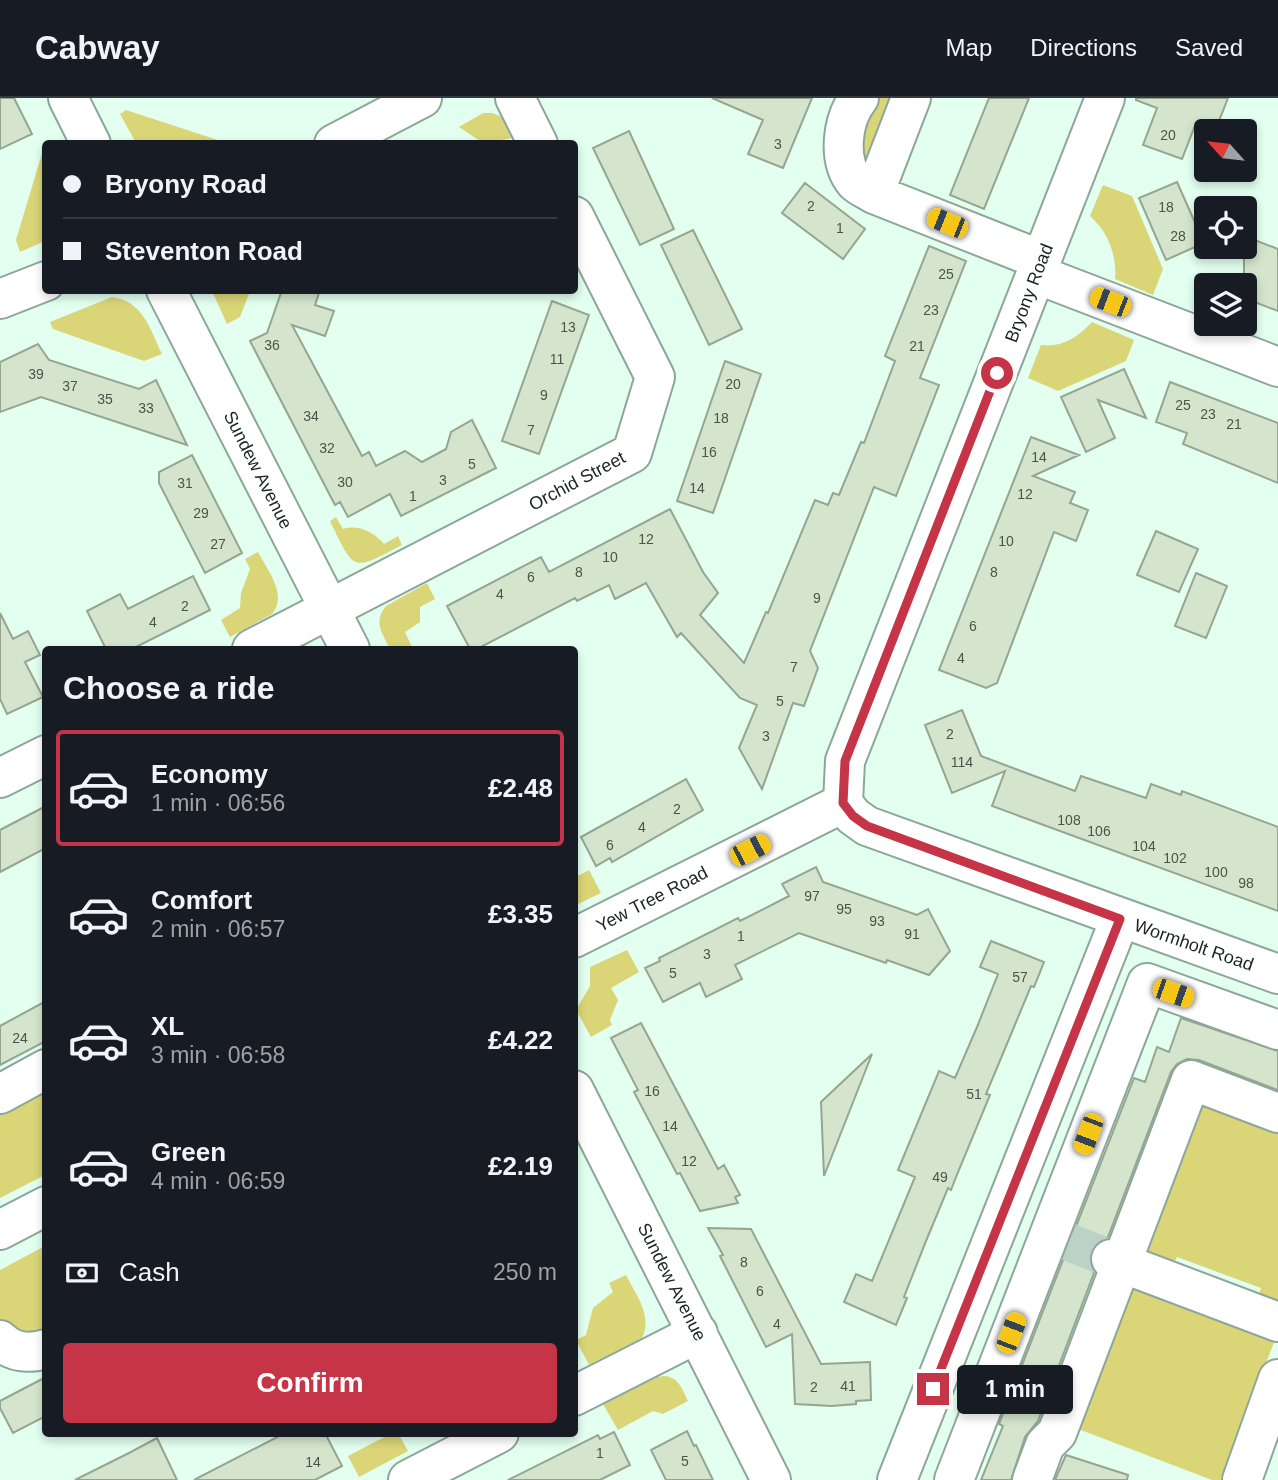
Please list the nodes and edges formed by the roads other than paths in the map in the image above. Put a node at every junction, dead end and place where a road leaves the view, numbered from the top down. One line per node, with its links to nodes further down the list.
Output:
1 (68, 98): 7 (street)
2 (422, 98): 8 (street)
3 (515, 98): 9 (street)
4 (859, 98): 10 (street)
5 (911, 98): 10 (street)
6 (1105, 98): 12 (street, Bryony Road)
7 (89, 140)
8 (342, 140)
9 (536, 140)
10 (874, 194): 12 (street)
11 (578, 224): 17 (street, Orchid Street)
12 (1039, 267): 16 (street); 22 (street, Bryony Road)
13 (42, 283): 15 (street)
14 (168, 294): 17 (street, Sundew Avenue)
15 (0, 299)
16 (1278, 367)
17 (330, 610): 18 (street, Orchid Street); 19 (street, Sundew Avenue)
18 (258, 646)
19 (348, 646)
20 (42, 757): 21 (street)
21 (2, 773)
22 (843, 803): 23 (street, Wormholt Road); 24 (street, Yew Tree Road)
23 (1120, 919): 25 (street, Wormholt Road); 32 (street)
24 (578, 936)
25 (1278, 974)
26 (1278, 1030): 34 (street)
27 (42, 1071): 28 (street)
28 (0, 1094)
29 (578, 1098): 37 (street, Sundew Avenue)
30 (1278, 1113): 35 (street)
31 (42, 1208): 33 (street)
32 (1002, 1216): 34 (street); 43 (street)
33 (0, 1230)
34 (1059, 1238): 46 (street)
35 (1122, 1263): 36 (street); 47 (street)
36 (1278, 1322)
37 (698, 1333): 41 (street); 44 (street, Sundew Avenue)
38 (0, 1340): 39 (street)
39 (42, 1350)
40 (1278, 1380): 48 (street)
41 (578, 1394)
42 (491, 1437): 45 (street)
43 (892, 1474)
44 (773, 1478)
45 (408, 1480)
46 (954, 1480)
47 (1032, 1480)
48 (1242, 1480)

